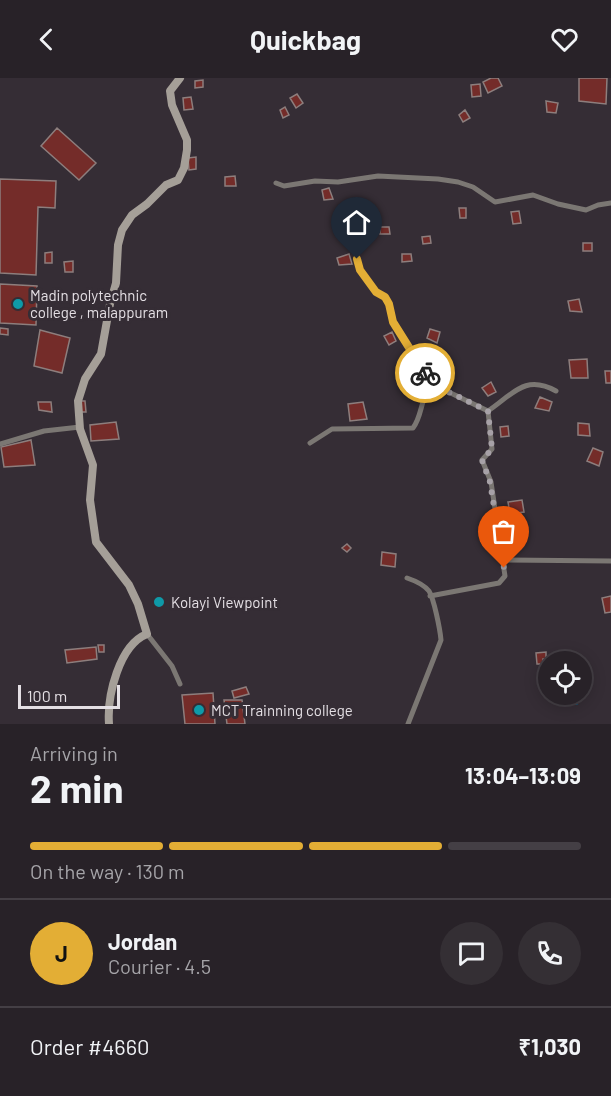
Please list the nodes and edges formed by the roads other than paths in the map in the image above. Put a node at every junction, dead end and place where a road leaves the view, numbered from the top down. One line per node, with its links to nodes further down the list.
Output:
1 (180, 78): 8 (street)
2 (276, 183): 3 (street)
3 (611, 203)
4 (357, 259): 5 (street)
5 (432, 384): 7 (street); 9 (street)
6 (556, 391): 7 (street)
7 (488, 411): 11 (street)
8 (80, 427): 10 (street); 15 (street)
9 (310, 443)
10 (0, 444)
11 (501, 560): 12 (street); 14 (street)
12 (611, 561)
13 (407, 578): 14 (street)
14 (430, 596): 18 (street)
15 (147, 634): 16 (street); 17 (street)
16 (180, 684)
17 (109, 724)
18 (408, 724)

